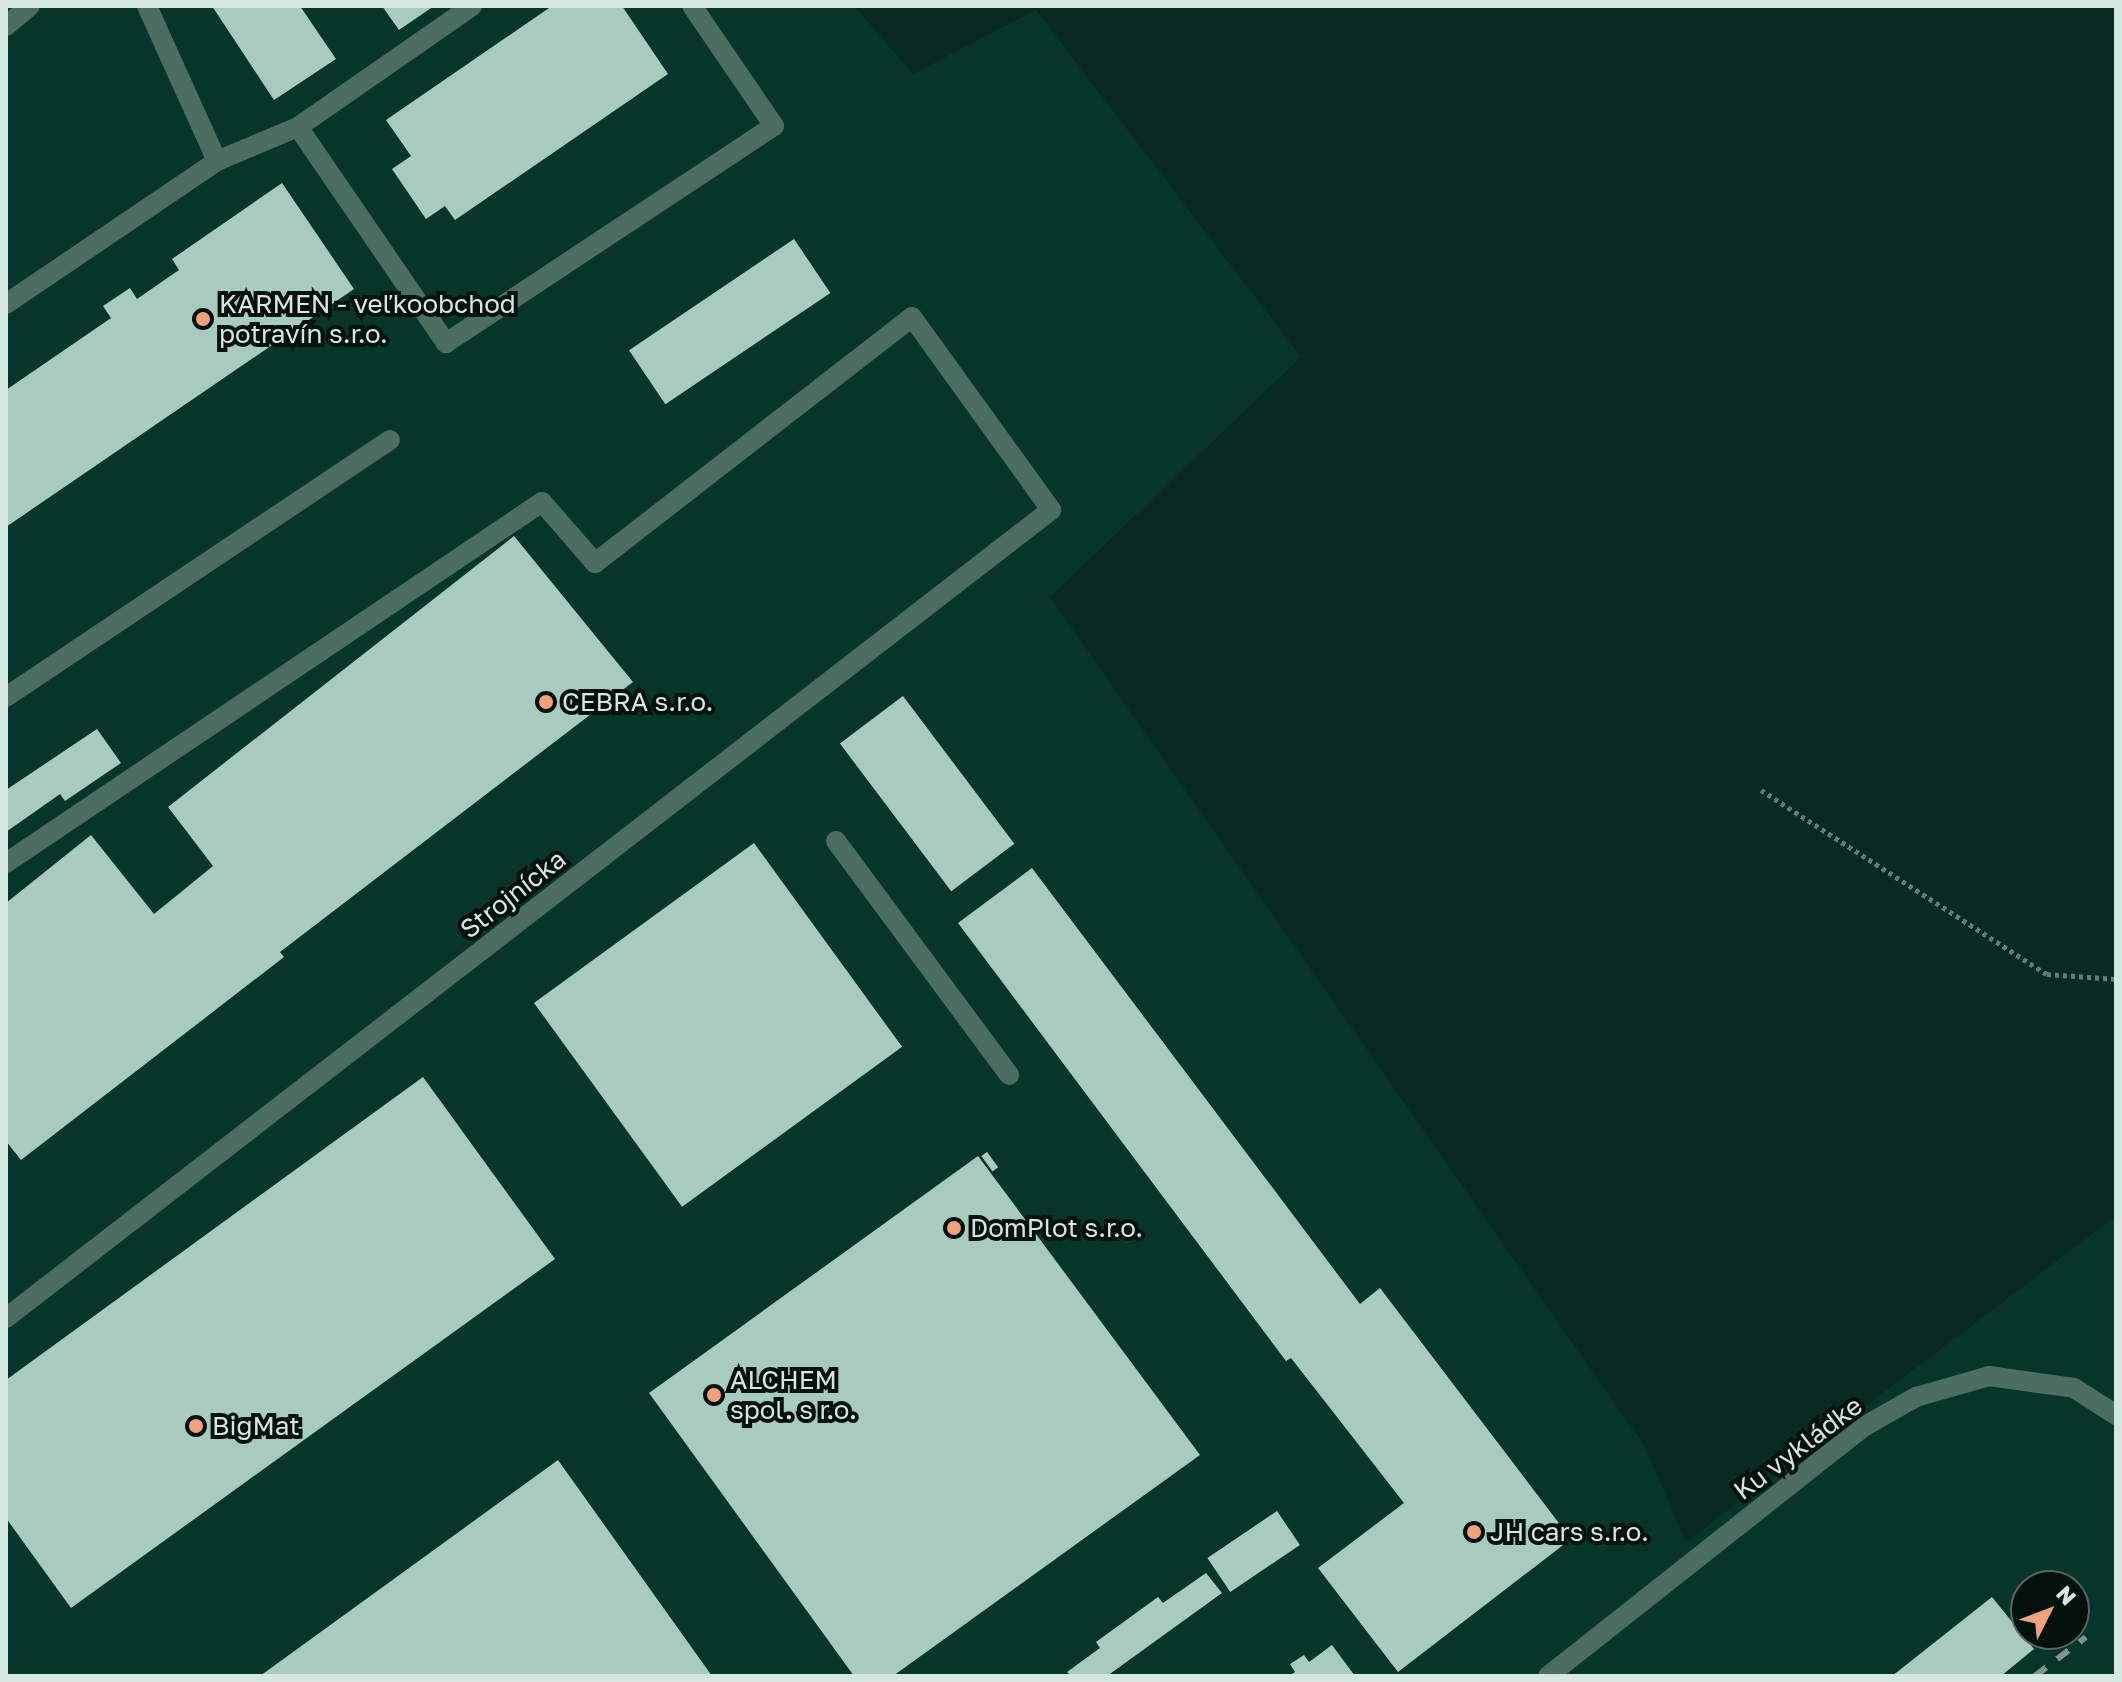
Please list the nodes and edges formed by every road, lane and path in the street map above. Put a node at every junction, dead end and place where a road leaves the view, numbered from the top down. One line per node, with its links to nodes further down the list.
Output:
1 (30, 6): 5 (lane)
2 (147, 6): 7 (lane)
3 (472, 6): 6 (lane)
4 (692, 6): 6 (lane)
5 (6, 26)
6 (298, 127): 7 (lane)
7 (217, 161): 8 (lane)
8 (6, 304)
9 (390, 440): 10 (lane)
10 (6, 697)
11 (1761, 790): 14 (path)
12 (836, 841): 15 (lane)
13 (6, 863): 16 (lane, Strojnícka)
14 (2116, 979)
15 (1009, 1075)
16 (6, 1318)
17 (2116, 1415): 18 (lane, Ku vykládke)
18 (1548, 1676)

